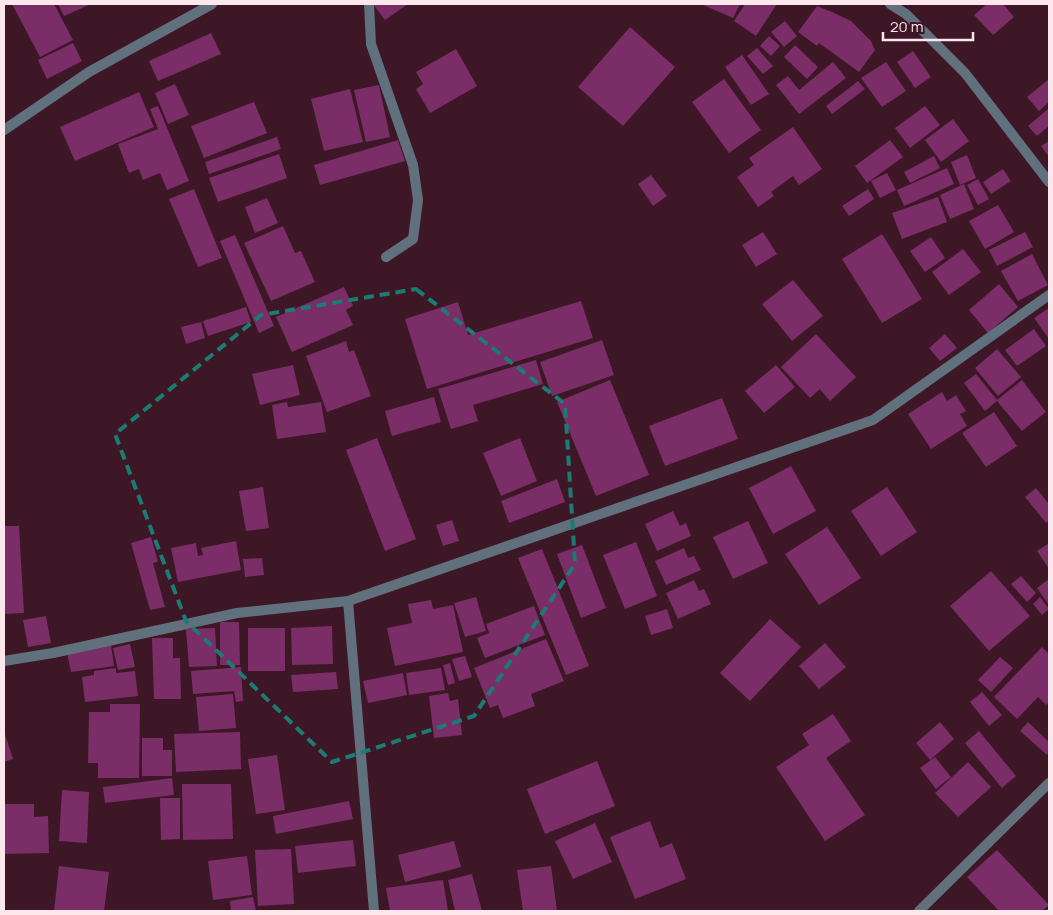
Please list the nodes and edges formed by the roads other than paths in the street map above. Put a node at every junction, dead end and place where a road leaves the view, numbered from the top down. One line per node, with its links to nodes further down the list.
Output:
1 (212, 4): 4 (street)
2 (369, 4): 6 (street)
3 (890, 4): 5 (street)
4 (4, 130)
5 (1049, 182)
6 (386, 257)
7 (1049, 295): 8 (street)
8 (348, 601): 9 (street); 11 (street)
9 (4, 661)
10 (1049, 783): 12 (street)
11 (374, 911)
12 (919, 911)

